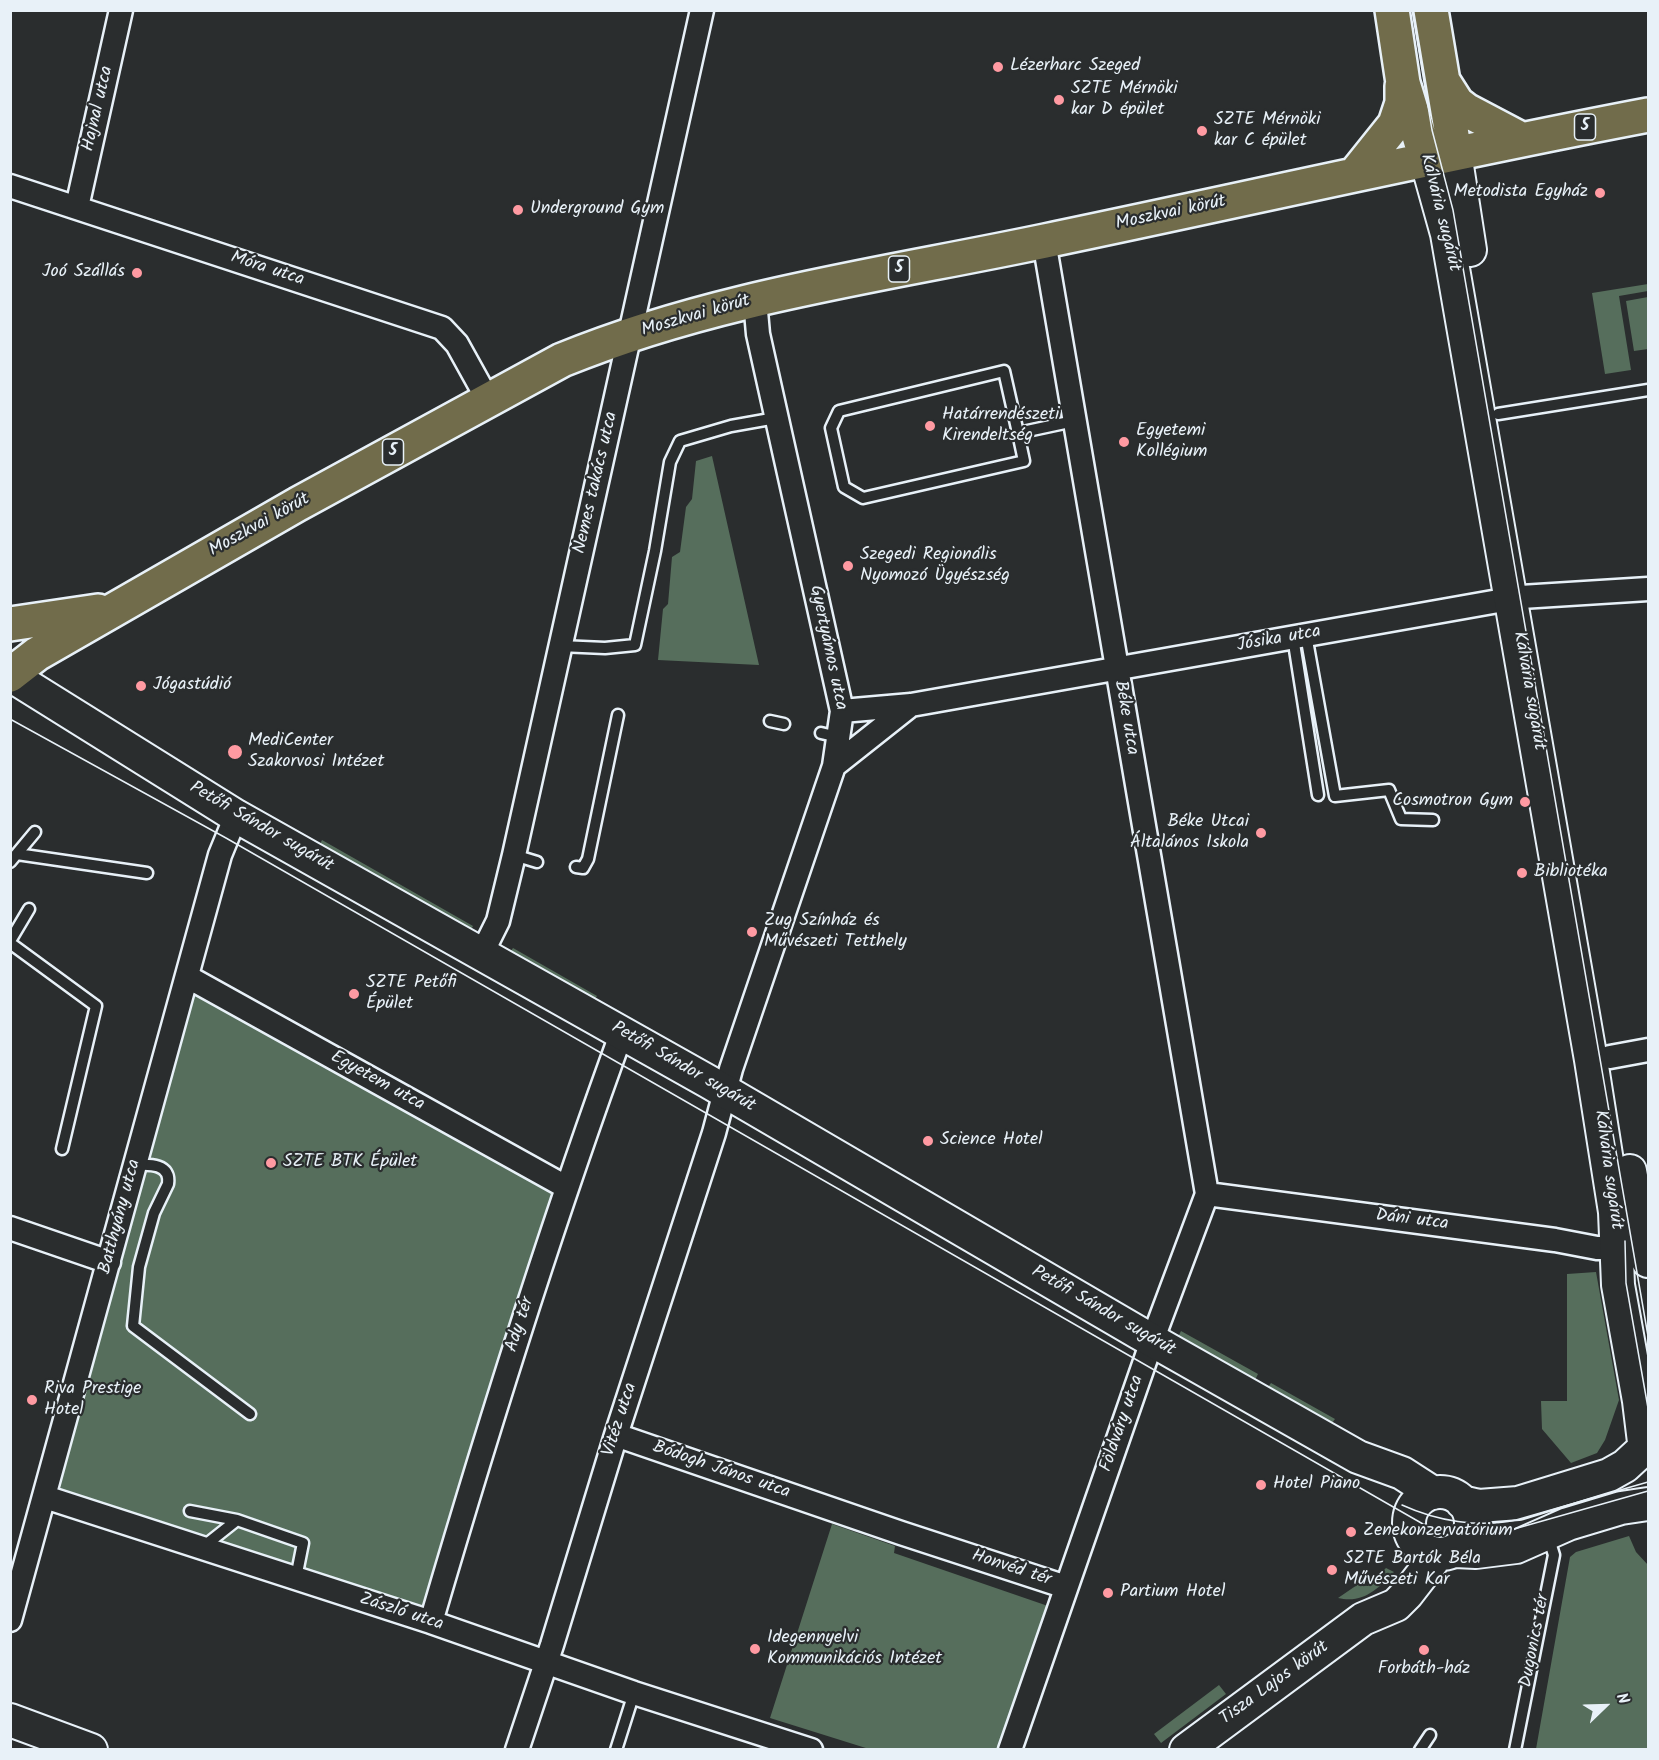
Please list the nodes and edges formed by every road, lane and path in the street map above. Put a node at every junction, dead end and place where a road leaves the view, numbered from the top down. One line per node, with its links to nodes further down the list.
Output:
1 (121, 10): 12 (street, Hajnal utca)
2 (702, 10): 15 (street, Nemes takács utca)
3 (1392, 10): 6 (main road, Kálvária sugárút)
4 (1431, 10): 5 (main road, Kálvária sugárút)
5 (1442, 79): 8 (main road); 9 (main road, Kálvária sugárút)
6 (1402, 83): 9 (main road, Kálvária sugárút); 10 (main road)
7 (1648, 115): 8 (main road, 5)
8 (1521, 139): 9 (main road, 5)
9 (1440, 156): 10 (main road, Moszkvai körút / 5); 18 (street, Kálvária sugárút); 23 (street, Kálvária sugárút)
10 (1355, 174): 13 (main road, Moszkvai körút / 5)
11 (10, 186): 12 (street, Móra utca)
12 (77, 207): 17 (street, Móra utca)
13 (1044, 241): 14 (main road, Moszkvai körút / 5); 20 (street, Béke utca)
14 (755, 300): 15 (main road, Moszkvai körút / 5); 19 (street, Gyertyámos utca)
15 (630, 335): 17 (main road, Moszkvai körút / 5); 27 (street, Nemes takács utca)
16 (1648, 390): 18 (lane)
17 (488, 400): 24 (main road, Moszkvai körút / 5)
18 (1498, 414): 23 (street, Kálvária sugárút)
19 (777, 418): 27 (lane); 31 (street, Gyertyámos utca)
20 (1074, 421): 21 (lane); 28 (street, Béke utca)
21 (1018, 433): 21 (lane)
22 (1648, 589): 23 (street, Jósika utca)
23 (1520, 598): 26 (street, Jósika utca); 51 (street, Kálvária sugárút); 58 (street, Kálvária sugárút)
24 (114, 609): 25 (main road, 5); 29 (main road, Moszkvai körút / 5)
25 (10, 624)
26 (1299, 636): 28 (street, Jósika utca); 36 (lane); 38 (lane)
27 (560, 646): 40 (street, Nemes takács utca)
28 (1116, 669): 30 (street, Jósika utca); 56 (street, Béke utca)
29 (10, 675): 37 (street, Petőfi Sándor sugárút)
30 (911, 705): 31 (street, Jósika utca); 35 (street, Jósika utca)
31 (842, 711): 35 (street, Gyertyámos utca)
32 (618, 715): 43 (lane)
33 (770, 721): 34 (lane)
34 (784, 724)
35 (834, 766): 52 (street, Gyertyámos utca)
36 (1318, 795)
37 (236, 816): 47 (street, Petőfi Sándor sugárút); 48 (street, Batthyány utca)
38 (1433, 820)
39 (35, 832): 41 (lane)
40 (514, 855): 42 (lane); 47 (street, Nemes takács utca)
41 (14, 858): 44 (lane)
42 (537, 862)
43 (576, 867)
44 (147, 873)
45 (29, 909): 46 (lane)
46 (10, 942): 53 (lane)
47 (482, 953): 49 (street, Petőfi Sándor sugárút)
48 (188, 977): 54 (street, Batthyány utca); 55 (street, Egyetem utca)
49 (622, 1032): 52 (street, Petőfi Sándor sugárút); 55 (street, Ady tér)
50 (1648, 1050): 51 (street)
51 (1610, 1057): 58 (street, Kálvária sugárút)
52 (726, 1092): 60 (street, Petőfi Sándor sugárút); 62 (street, Vitéz utca)
53 (62, 1149)
54 (136, 1165): 59 (street, Batthyány utca); 61 (lane)
55 (566, 1187): 77 (street, Ady tér)
56 (1207, 1194): 58 (street, Dáni utca); 60 (street, Földváry utca)
57 (10, 1228): 59 (street)
58 (1639, 1251): 63 (street)
59 (109, 1262): 65 (street, Batthyány utca)
60 (1152, 1341): 66 (street, Petőfi Sándor sugárút); 75 (street, Földváry utca)
61 (250, 1414)
62 (616, 1435): 68 (street, Bódogh János utca); 78 (street, Vitéz utca)
63 (1644, 1444): 64 (street); 66 (street)
64 (1648, 1496)
65 (45, 1497): 72 (street, Zászló utca); 76 (street, Batthyány utca)
66 (1436, 1500): 73 (street); 73 (street, Tisza Lajos körút)
67 (1648, 1504): 71 (street)
68 (827, 1508): 75 (street, Honvéd tér)
69 (190, 1511): 70 (lane)
70 (237, 1520): 72 (lane); 74 (lane)
71 (1548, 1533): 73 (street); 89 (lane, Dugonics tér)
72 (202, 1548): 74 (street, Zászló utca)
73 (1436, 1549): 87 (street, Tisza Lajos körút)
74 (297, 1578): 77 (street, Zászló utca)
75 (1066, 1587): 86 (street, Honvéd tér)
76 (10, 1620)
77 (431, 1622): 78 (street, Zászló utca)
78 (546, 1663): 79 (street, Zászló utca); 83 (street, Vitéz utca)
79 (634, 1693): 84 (lane); 85 (street, Zászló utca)
80 (10, 1720): 82 (street)
81 (1431, 1734): 88 (lane)
82 (91, 1749)
83 (517, 1749)
84 (615, 1749)
85 (811, 1749)
86 (1010, 1749)
87 (1186, 1749)
88 (1420, 1749)
89 (1515, 1749)

